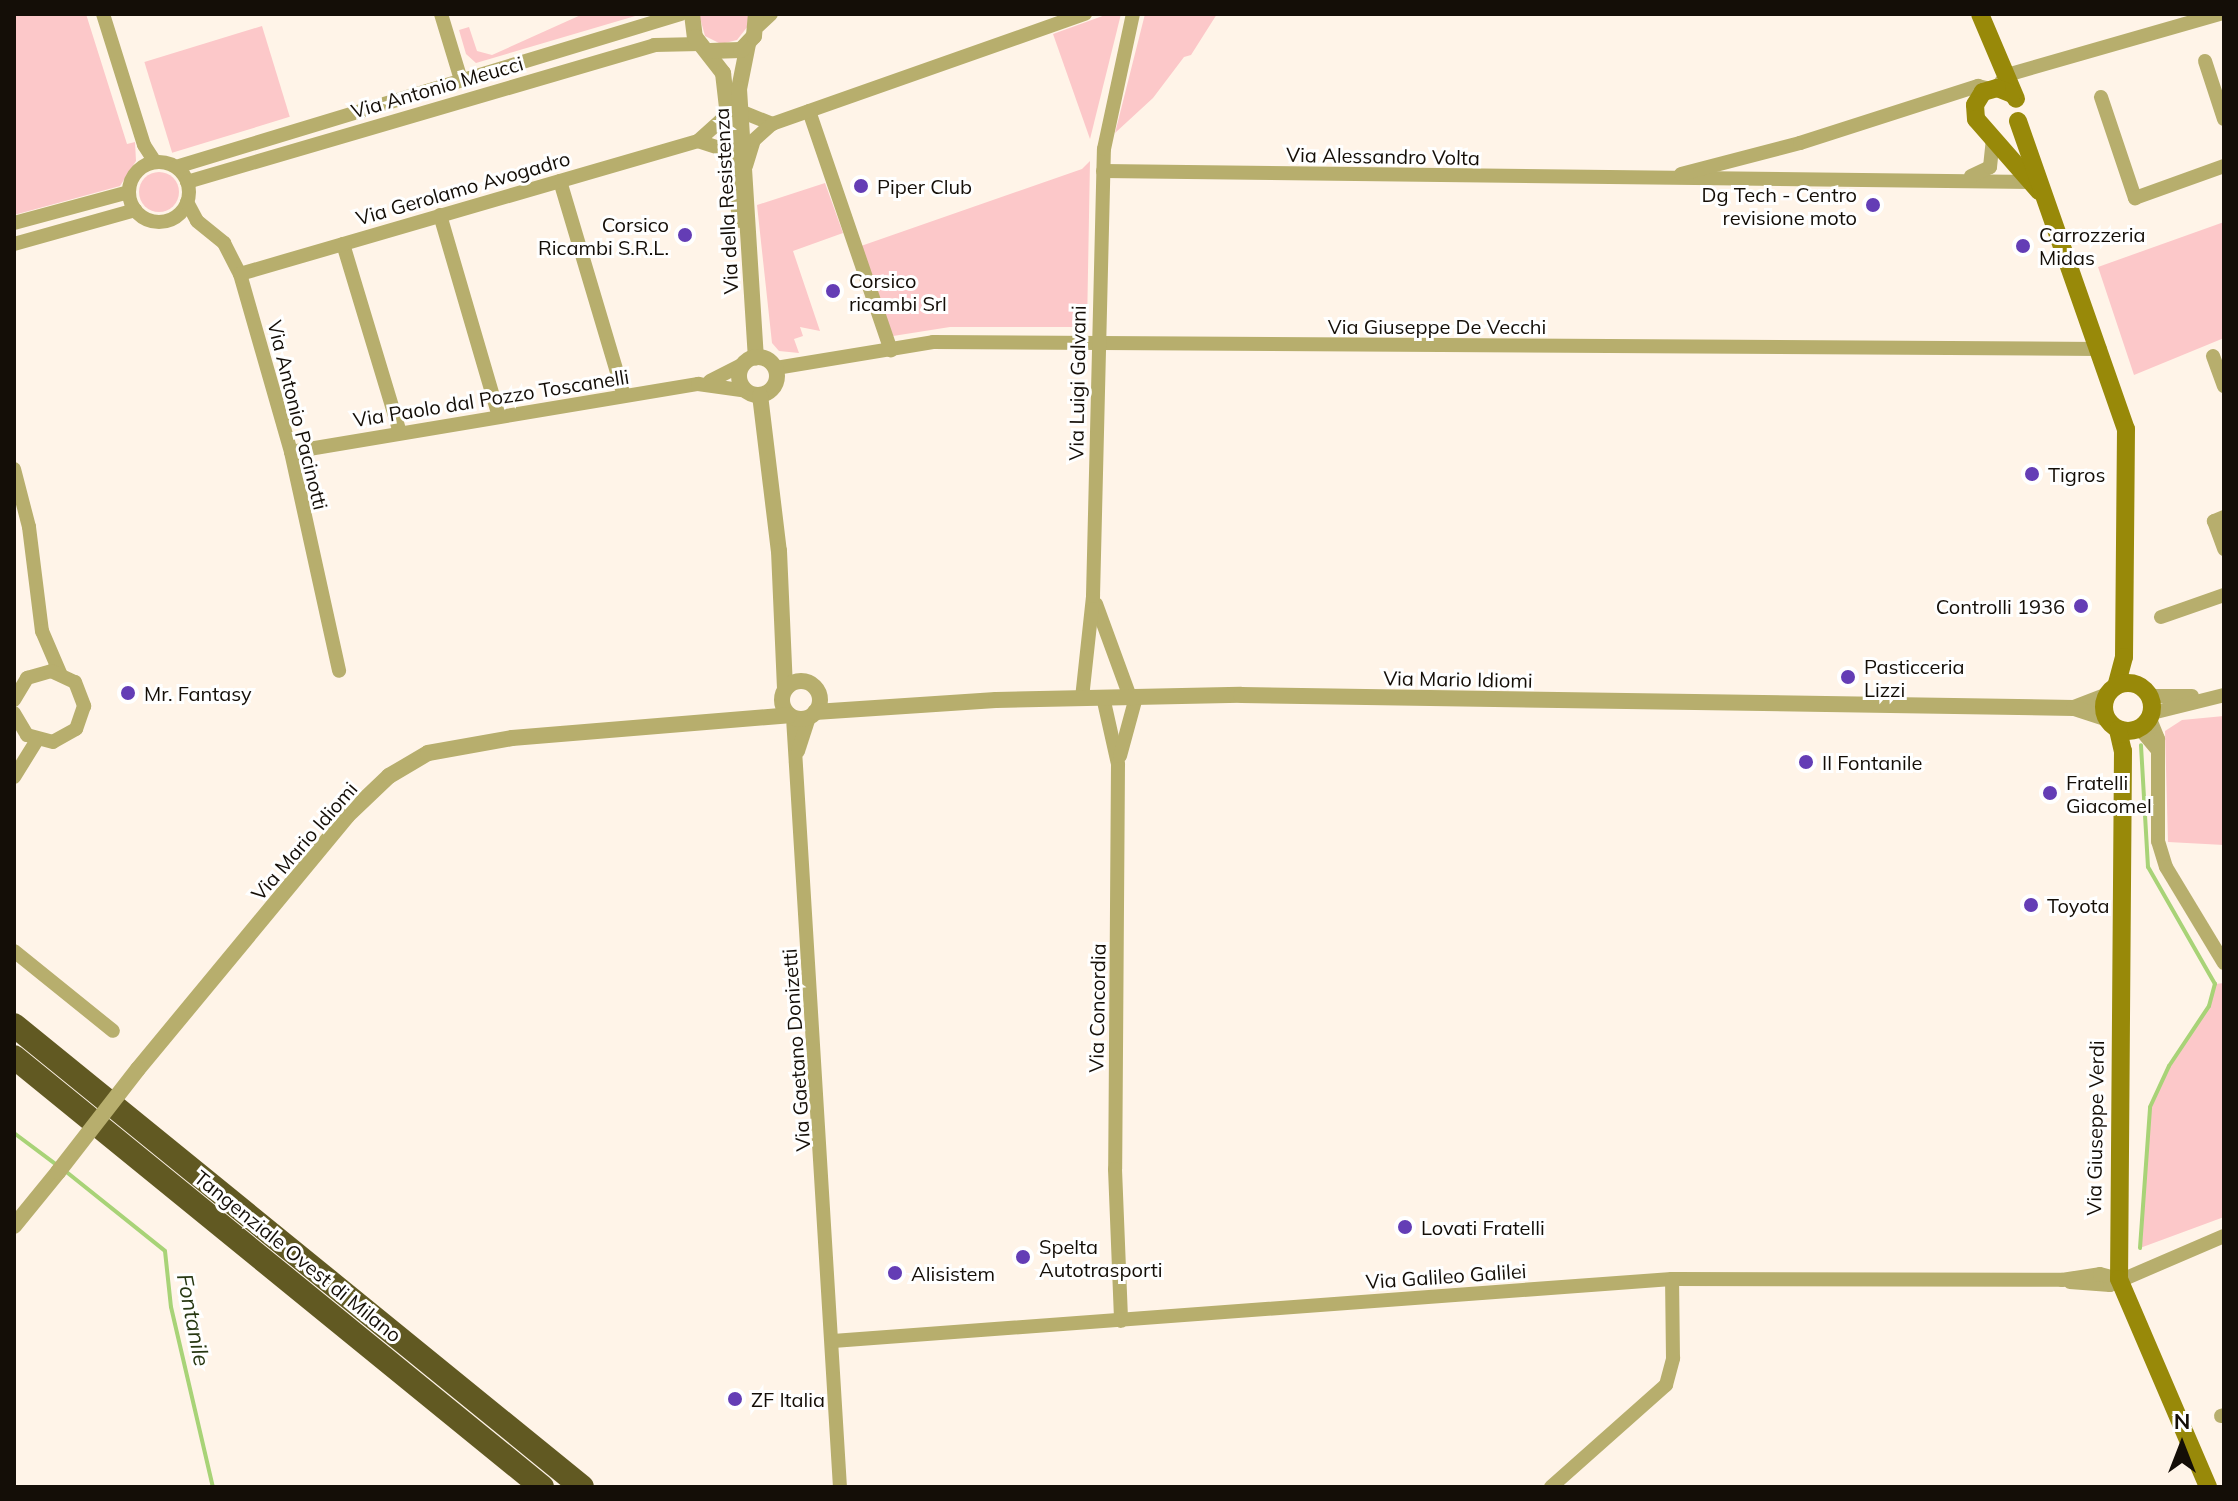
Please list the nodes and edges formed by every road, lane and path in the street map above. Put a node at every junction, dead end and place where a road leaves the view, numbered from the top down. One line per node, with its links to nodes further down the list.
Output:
1 (103, 14): 27 (street)
2 (441, 14): 15 (street)
3 (681, 14): 15 (street, Via Antonio Meucci)
4 (692, 14): 12 (street)
5 (771, 14): 10 (street)
6 (1085, 14): 19 (street)
7 (1133, 14): 30 (street, Via Luigi Galvani)
8 (1980, 14): 16 (main road, Via Giuseppe Verdi)
9 (2220, 14): 14 (street, Via Alessandro Volta)
10 (756, 20): 11 (street, Via della Resistenza)
11 (748, 44): 12 (street); 20 (street, Via della Resistenza)
12 (705, 47): 20 (street); 35 (street, Via Antonio Meucci)
13 (2205, 61): 21 (street)
14 (2031, 72): 16 (street, Via Alessandro Volta); 16 (street)
15 (461, 80): 29 (street, Via Antonio Meucci)
16 (2002, 88): 17 (street, Via Alessandro Volta); 22 (main road, Via Giuseppe Verdi); 24 (main road)
17 (1941, 97): 24 (street); 33 (street, Via Alessandro Volta)
18 (2101, 97): 28 (street)
19 (809, 111): 23 (street); 51 (street)
20 (734, 113): 23 (street); 25 (street, Via Gerolamo Avogadro); 26 (street); 31 (street, Via della Resistenza)
21 (2224, 119)
22 (2018, 121): 24 (main road); 39 (main road, Via Giuseppe Verdi)
23 (772, 124): 31 (street)
24 (1986, 130): 32 (street); 36 (main road)
25 (698, 141): 26 (street); 34 (street, Via Gerolamo Avogadro)
26 (731, 158): 47 (street)
27 (149, 164): 29 (street); 37 (street)
28 (2224, 166)
29 (176, 167): 35 (street)
30 (1103, 171): 33 (street, Via Alessandro Volta); 49 (street, Via Luigi Galvani)
31 (745, 173): 47 (street, Via della Resistenza)
32 (1960, 179): 33 (street, Via Alessandro Volta); 36 (street, Via Alessandro Volta)
33 (1661, 180)
34 (560, 181): 41 (street, Via Gerolamo Avogadro); 58 (street)
35 (187, 182): 38 (street)
36 (2031, 182): 39 (main road)
37 (129, 192): 40 (street); 43 (street)
38 (187, 202): 42 (street); 44 (street, Via Antonio Pacinotti)
39 (2048, 203): 50 (main road, Via Giuseppe Verdi)
40 (135, 210): 42 (street); 45 (street)
41 (440, 215): 46 (street, Via Gerolamo Avogadro); 59 (street)
42 (170, 220): 44 (street)
43 (14, 223)
44 (205, 230): 48 (street, Via Antonio Pacinotti)
45 (14, 244)
46 (343, 244): 48 (street, Via Gerolamo Avogadro); 60 (street)
47 (746, 245): 53 (street, Via della Resistenza)
48 (240, 274): 61 (street, Via Antonio Pacinotti)
49 (1097, 344): 50 (street, Via Giuseppe De Vecchi); 51 (street, Via Giuseppe De Vecchi); 66 (street, Via Luigi Galvani)
50 (2100, 349): 74 (main road, Via Giuseppe Verdi)
51 (891, 350): 54 (street, Via Giuseppe De Vecchi)
52 (2213, 356): 56 (street)
53 (749, 361): 54 (street); 55 (street, Via Paolo dal Pozzo Toscanelli); 57 (street, Via della Resistenza)
54 (776, 368): 57 (street)
55 (698, 384): 57 (street, Via Paolo dal Pozzo Toscanelli); 58 (street, Via Paolo dal Pozzo Toscanelli)
56 (2224, 386)
57 (754, 393): 69 (street)
58 (624, 396): 59 (street, Via Paolo dal Pozzo Toscanelli)
59 (499, 417): 60 (street, Via Paolo dal Pozzo Toscanelli)
60 (400, 433): 61 (street, Via Paolo dal Pozzo Toscanelli)
61 (291, 452): 70 (street, Via Antonio Pacinotti)
62 (14, 469): 68 (street)
63 (2224, 517): 64 (street)
64 (2224, 549)
65 (2224, 595): 67 (street)
66 (1093, 596): 78 (street, Via Luigi Galvani); 79 (street, Via Luigi Galvani)
67 (2161, 617)
68 (42, 631): 71 (street); 72 (street)
69 (787, 654): 73 (street); 75 (street)
70 (339, 671)
71 (60, 673): 72 (street); 86 (street)
72 (27, 678): 80 (street)
73 (806, 681): 75 (street); 82 (street)
74 (2118, 688): 81 (street, Via Mario Idiomi); 85 (main road); 85 (main road, Via Giuseppe Verdi)
75 (784, 693): 82 (street); 84 (street)
76 (2218, 696): 85 (street)
77 (1103, 697): 78 (street, Via Mario Idiomi); 79 (street, Via Mario Idiomi); 87 (street, Via Concordia)
78 (1133, 697): 81 (street, Via Mario Idiomi); 87 (street)
79 (1082, 698): 82 (street, Via Mario Idiomi)
80 (14, 700)
81 (2074, 708): 85 (street, Via Mario Idiomi)
82 (805, 712): 84 (street, Via Mario Idiomi); 99 (street, Via Gaetano Donizetti)
83 (14, 713): 86 (street)
84 (757, 717): 94 (street, Via Mario Idiomi, bridge)
85 (2135, 719): 90 (street); 97 (main road, Via Giuseppe Verdi)
86 (37, 740): 88 (street)
87 (1118, 764): 98 (street, Via Concordia)
88 (14, 777)
89 (14, 951): 92 (street)
90 (2224, 963)
91 (14, 1025): 101 (highway, Tangenziale Ovest di Milano)
92 (113, 1031)
93 (14, 1057): 100 (highway, Tangenziale Ovest di Milano)
94 (14, 1226)
95 (2224, 1236): 97 (street, Via Galileo Galilei)
96 (1672, 1279): 97 (street, Via Galileo Galilei); 98 (street, Via Galileo Galilei); 103 (street)
97 (2119, 1279): 104 (main road, Via Giuseppe Verdi)
98 (1121, 1321): 99 (street, Via Galileo Galilei)
99 (833, 1341): 102 (street, Via Gaetano Donizetti)
100 (542, 1487)
101 (582, 1487)
102 (840, 1487)
103 (1551, 1487)
104 (2208, 1487)

